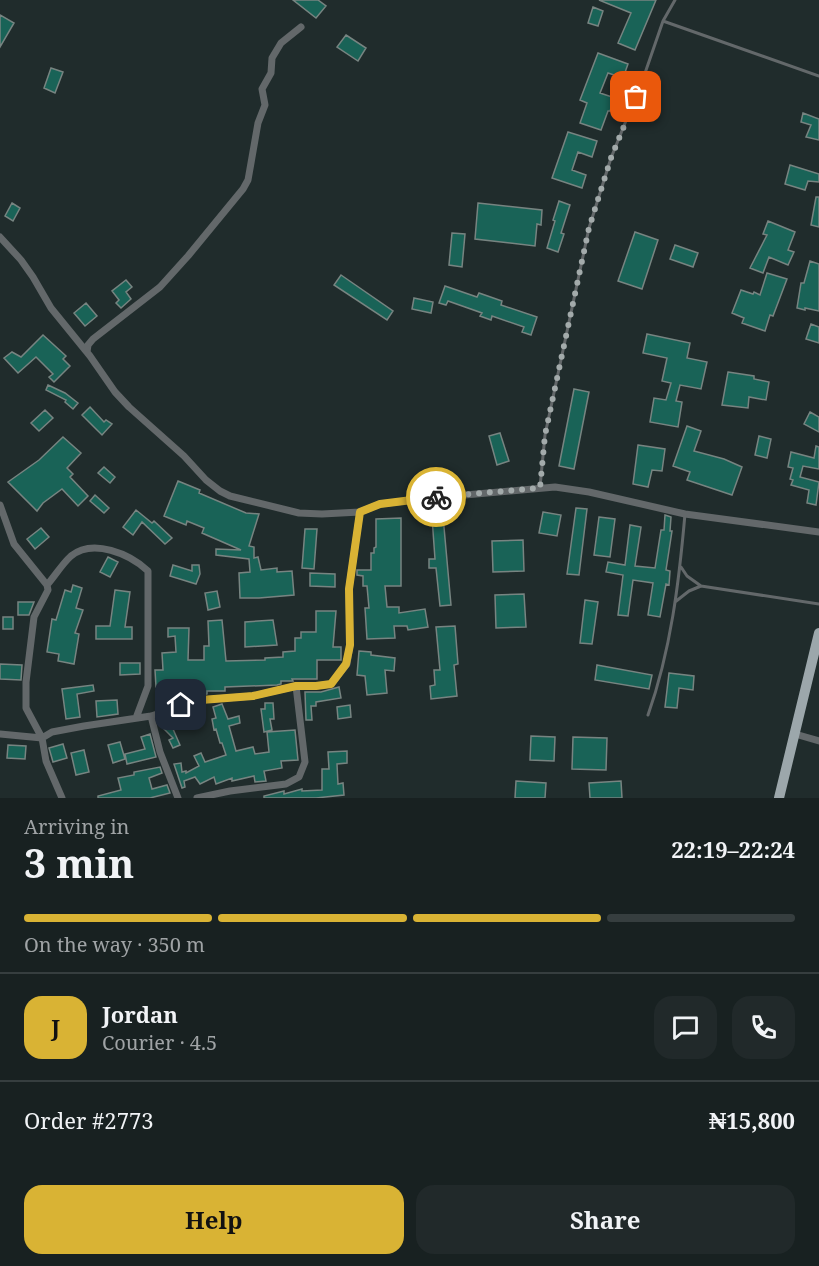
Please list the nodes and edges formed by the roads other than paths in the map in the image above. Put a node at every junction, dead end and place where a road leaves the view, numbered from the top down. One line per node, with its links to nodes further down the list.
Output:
1 (675, 0): 2 (lane)
2 (663, 21): 4 (lane); 7 (lane)
3 (301, 27): 6 (street)
4 (819, 76)
5 (0, 237): 6 (street)
6 (87, 352): 9 (street)
7 (540, 488): 9 (street); 10 (street)
8 (0, 504): 13 (street)
9 (360, 512): 18 (street)
10 (685, 514): 11 (street); 12 (lane)
11 (819, 532)
12 (680, 565): 14 (lane); 15 (lane)
13 (48, 585): 21 (street); 24 (street)
14 (701, 586): 15 (lane); 16 (lane)
15 (675, 602): 19 (lane)
16 (819, 604)
17 (819, 633): 23 (main road)
18 (296, 686): 20 (street); 28 (street)
19 (648, 715)
20 (151, 716): 21 (street); 27 (street)
21 (136, 718): 24 (street)
22 (0, 734): 24 (street)
23 (795, 734): 25 (street); 29 (main road)
24 (42, 738): 26 (street)
25 (819, 741)
26 (62, 798)
27 (178, 798)
28 (197, 798)
29 (779, 798)

